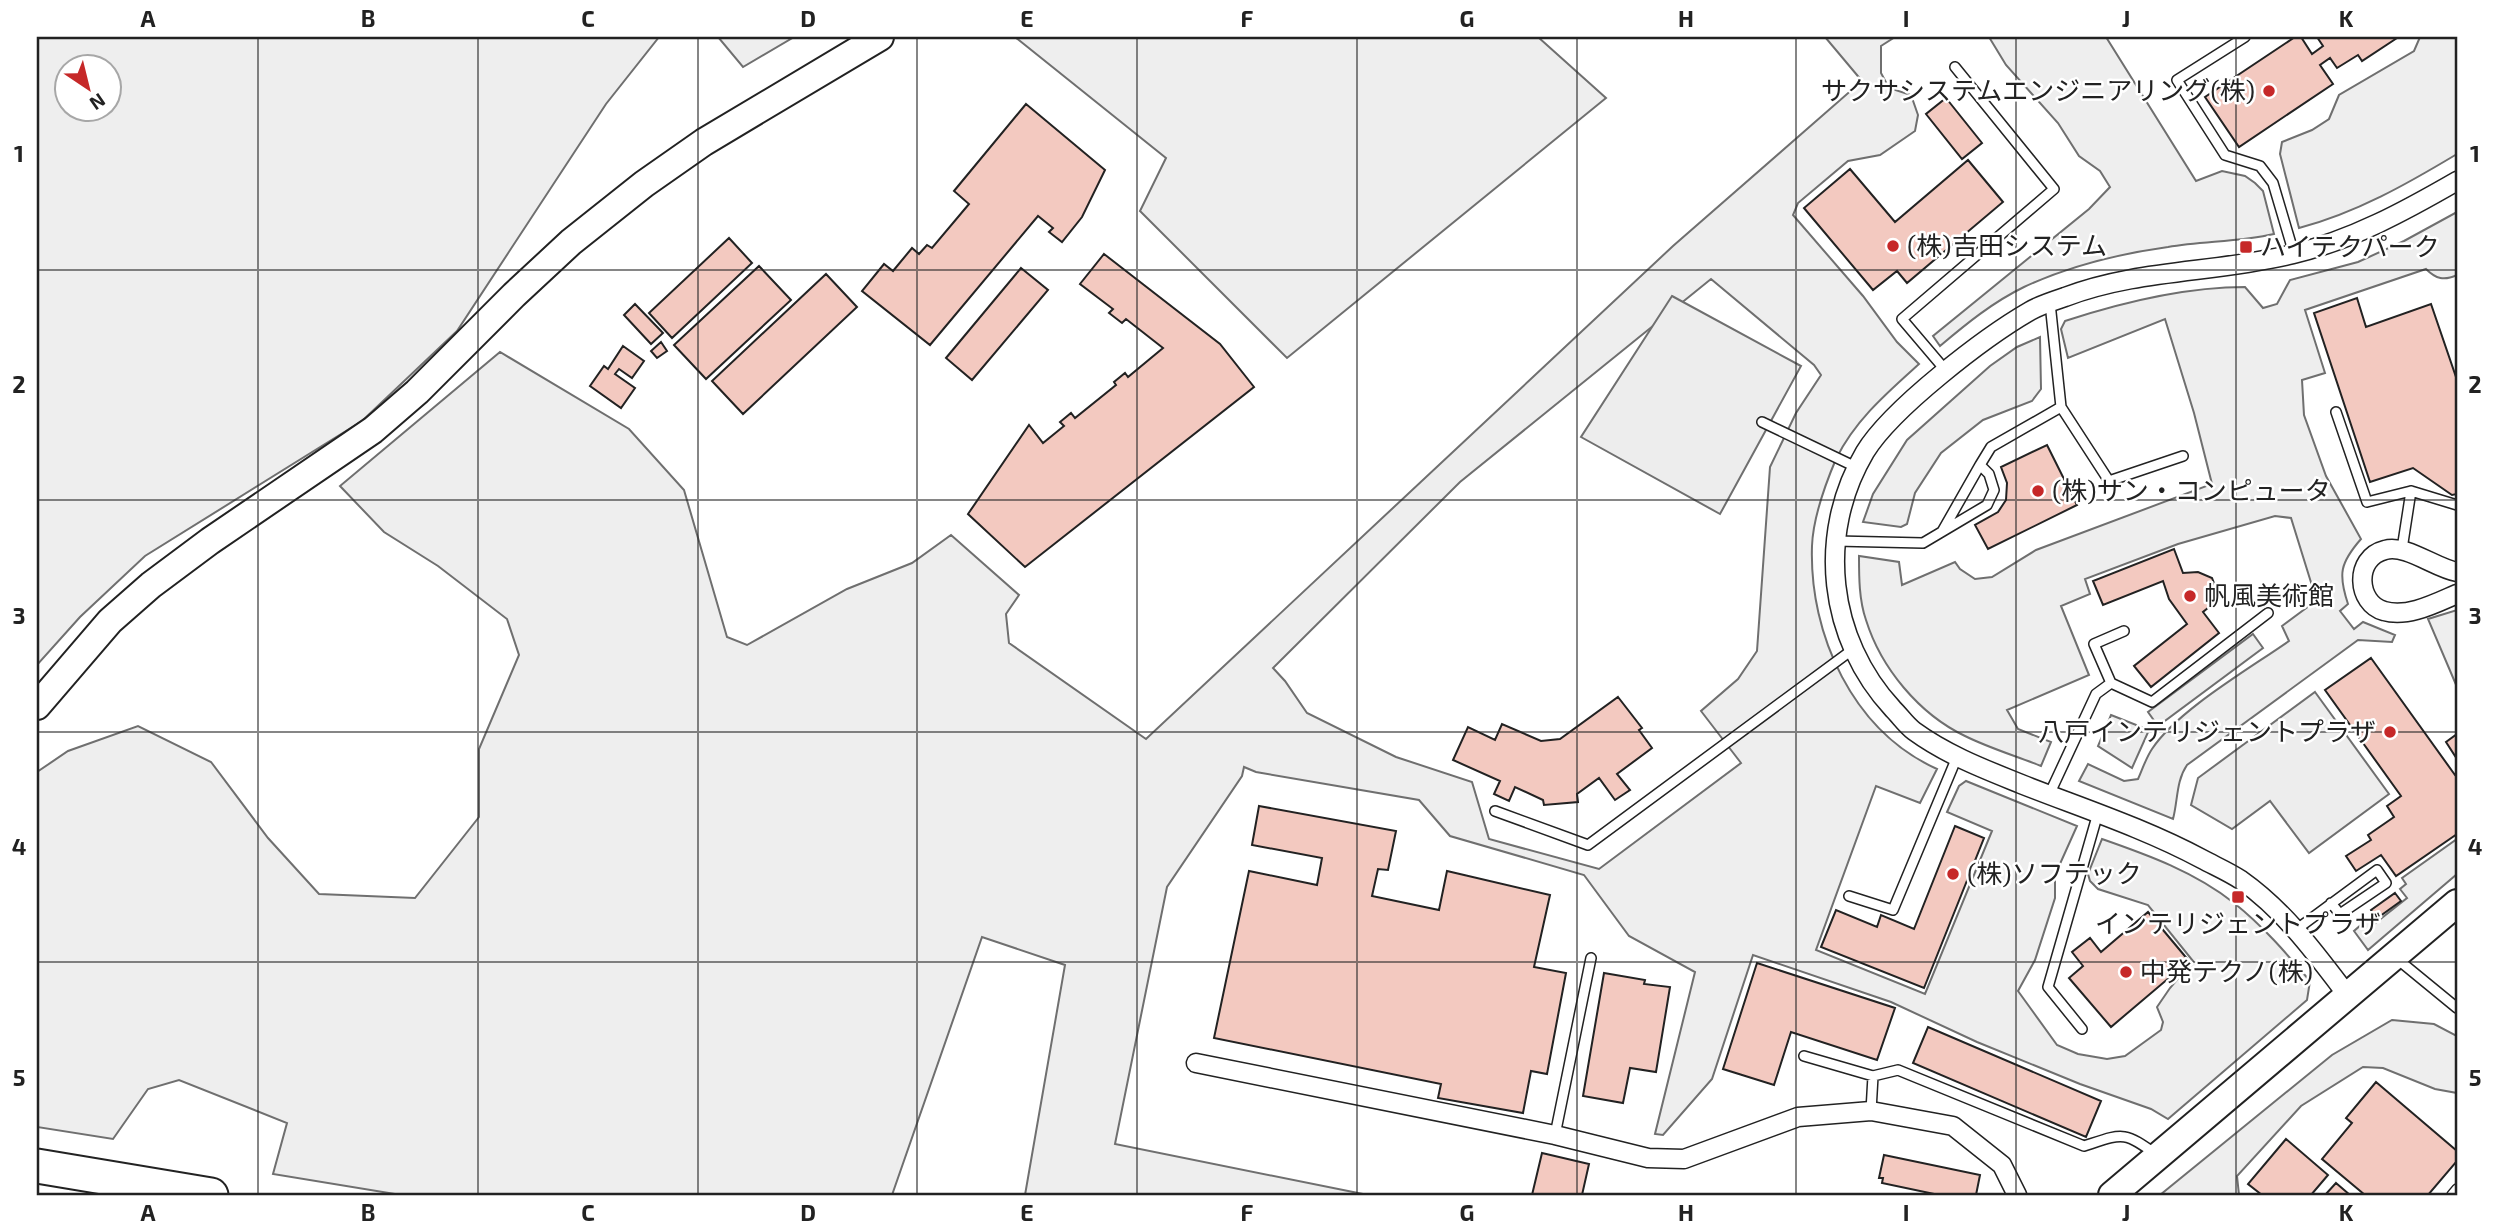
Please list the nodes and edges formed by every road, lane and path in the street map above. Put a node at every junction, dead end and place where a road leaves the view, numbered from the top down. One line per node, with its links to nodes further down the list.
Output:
1 (880, 37): 25 (street)
2 (2245, 37): 5 (lane)
3 (1955, 67): 7 (lane)
4 (2457, 181): 5 (street)
5 (2294, 254): 6 (street)
6 (2049, 303): 7 (street); 8 (lane)
7 (1947, 372): 13 (street)
8 (2061, 407): 11 (lane); 12 (lane)
9 (2336, 412): 14 (lane)
10 (1762, 422): 13 (lane)
11 (2183, 456)
12 (1980, 465): 16 (lane); 16 (lane)
13 (1858, 468): 17 (street)
14 (2411, 491): 15 (lane); 18 (lane)
15 (2457, 505)
16 (1943, 531): 17 (lane)
17 (1836, 541): 23 (street)
18 (2402, 549): 19 (street); 20 (street)
19 (2457, 572)
20 (2457, 594)
21 (2268, 613): 24 (lane)
22 (2124, 631): 24 (lane)
23 (1852, 650): 26 (street); 28 (lane)
24 (2111, 683): 27 (lane)
25 (37, 706)
26 (1957, 757): 27 (street); 30 (lane)
27 (2049, 795): 29 (street)
28 (1495, 811)
29 (2098, 813): 33 (street); 38 (lane)
30 (1849, 896)
31 (2331, 903): 31 (lane); 33 (lane)
32 (2457, 903): 34 (street)
33 (2297, 929): 36 (street)
34 (2394, 956): 36 (street); 37 (lane)
35 (1591, 958): 43 (lane)
36 (2348, 996): 44 (street)
37 (2457, 1007)
38 (2082, 1028)
39 (1804, 1056): 41 (lane)
40 (1196, 1063): 43 (street)
41 (1873, 1076): 42 (lane); 44 (lane)
42 (1871, 1111): 43 (street); 48 (street)
43 (1555, 1135)
44 (2158, 1156): 49 (street)
45 (37, 1166): 47 (highway)
46 (2457, 1189): 50 (lane)
47 (211, 1195)
48 (2017, 1195)
49 (2112, 1195)
50 (2452, 1195)

